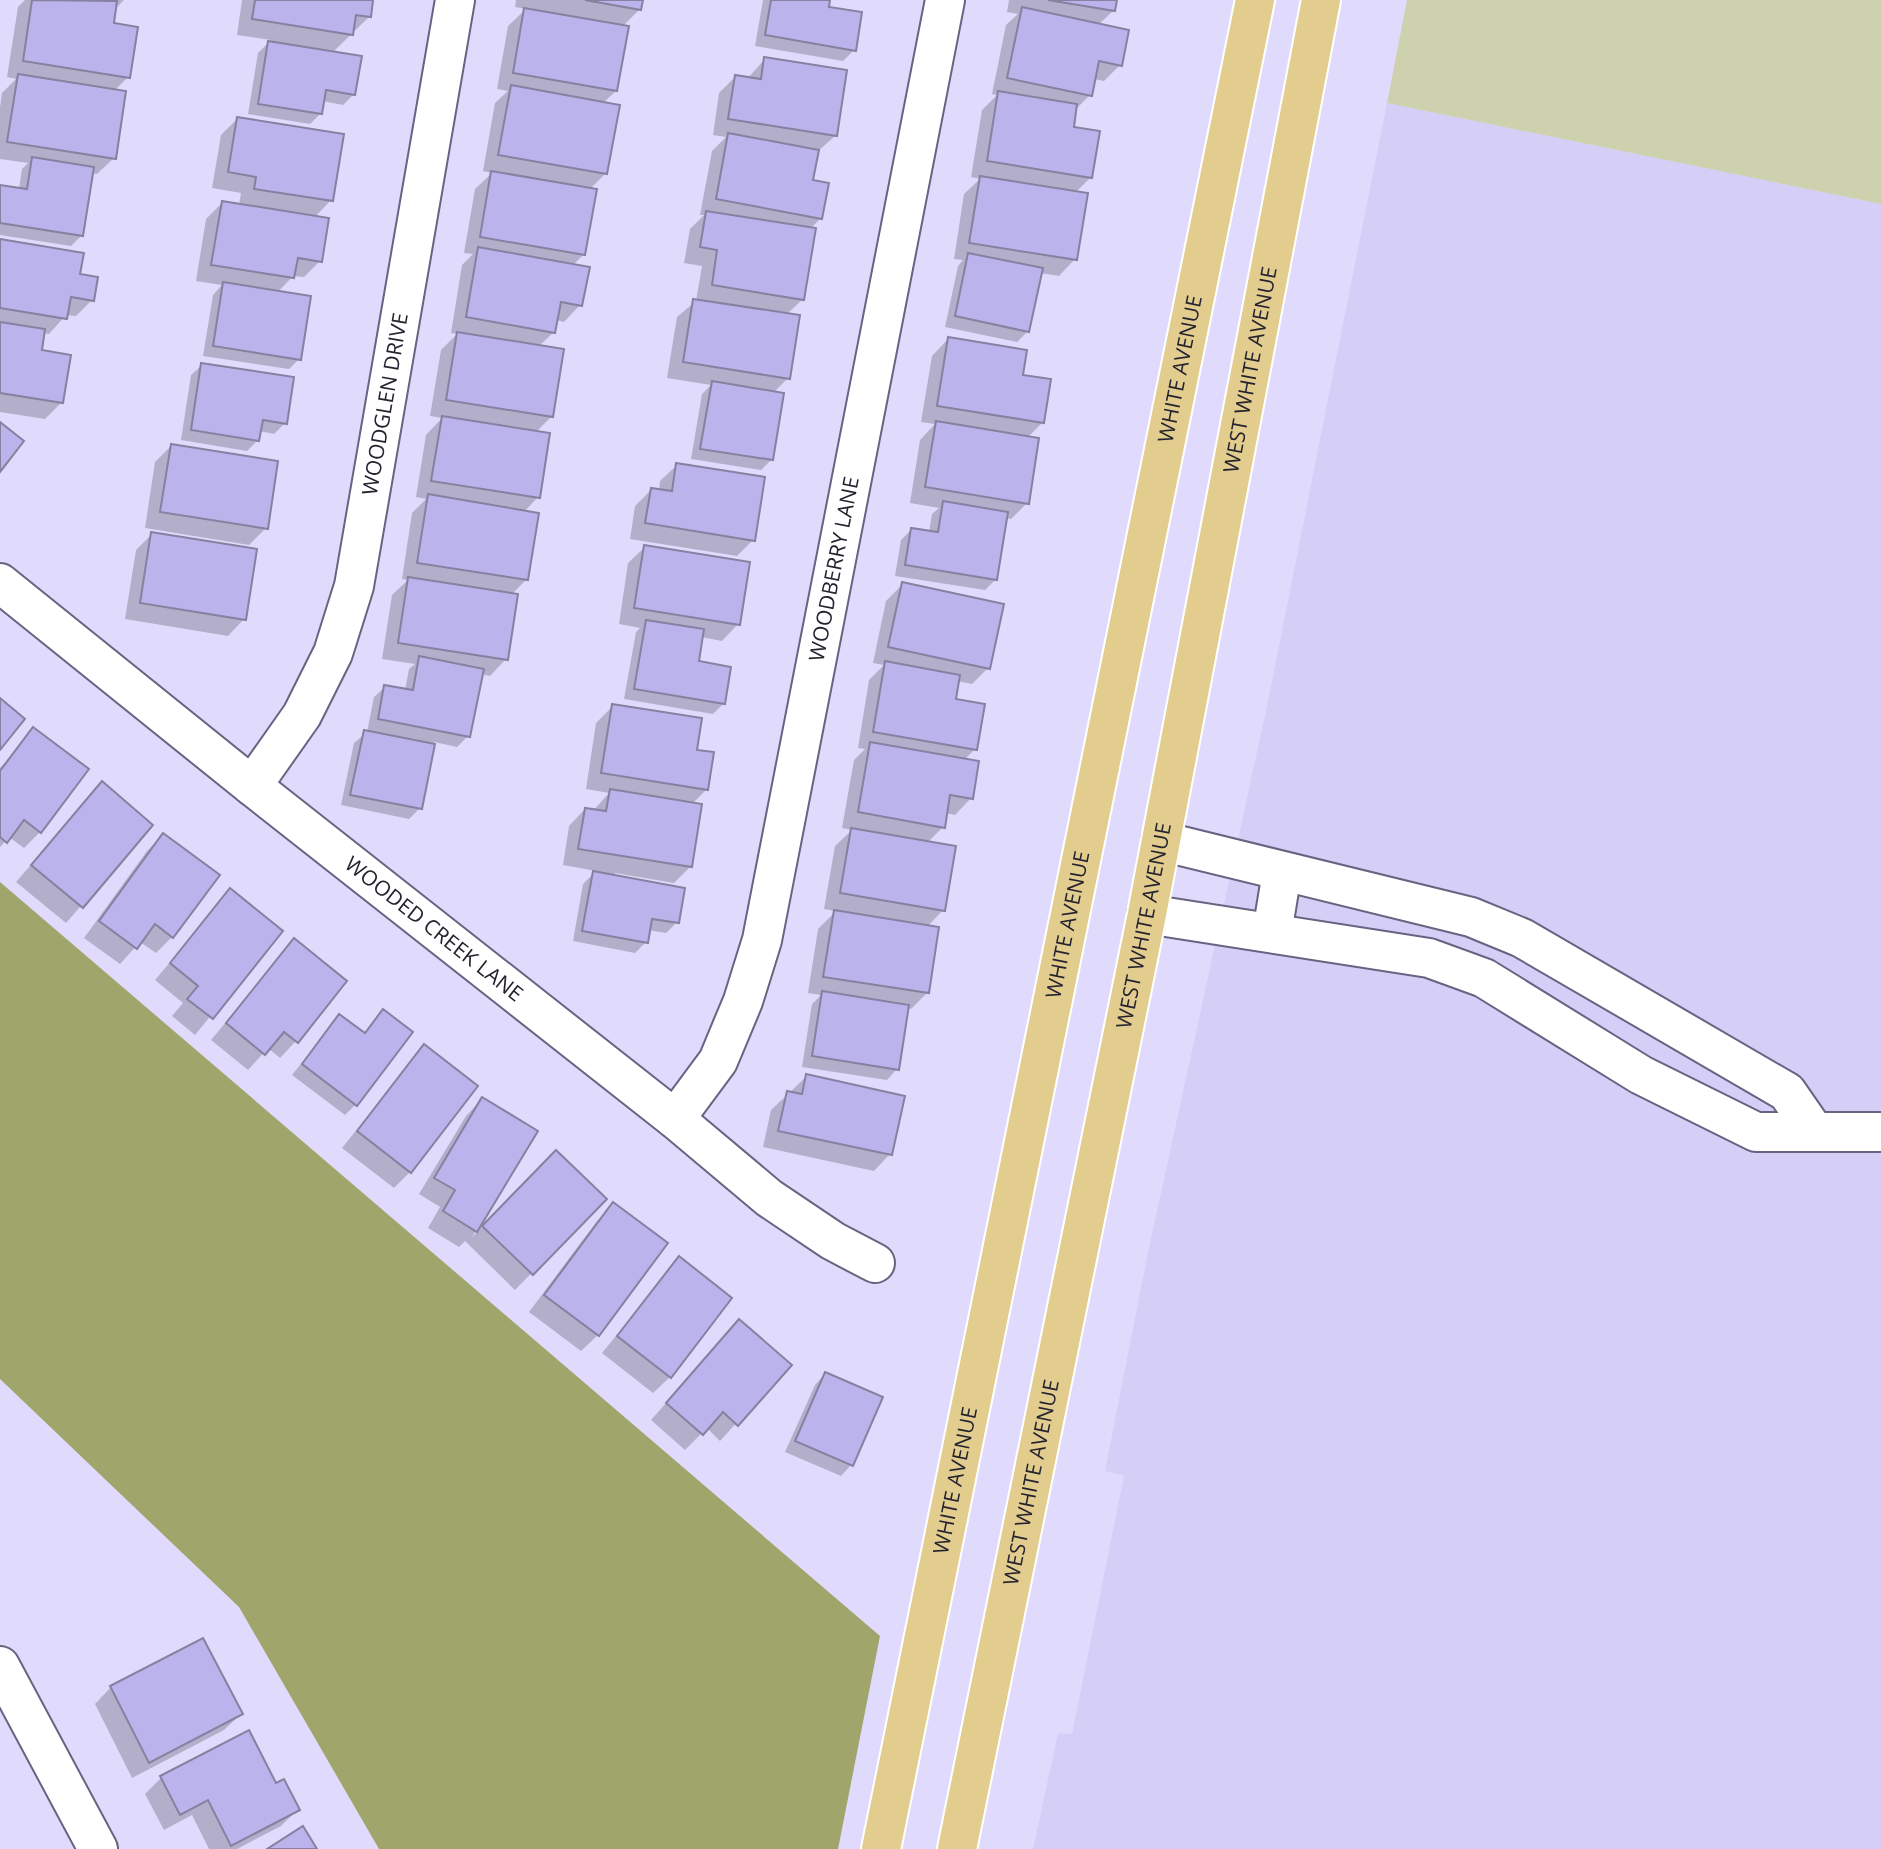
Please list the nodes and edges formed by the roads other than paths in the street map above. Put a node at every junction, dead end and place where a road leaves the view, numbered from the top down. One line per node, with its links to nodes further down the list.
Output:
1 (455, 0): 6 (street, WOODGLEN DRIVE)
2 (945, 0): 13 (street, WOODBERRY LANE)
3 (1255, 0): 19 (main road, WHITE AVENUE)
4 (1321, 0): 7 (main road, WEST WHITE AVENUE)
5 (0, 583): 6 (street, WOODED CREEK LANE)
6 (252, 786): 13 (street, WOODED CREEK LANE)
7 (1161, 841): 8 (street); 9 (main road, WEST WHITE AVENUE)
8 (1282, 872): 10 (street); 11 (street)
9 (1147, 914): 10 (street); 20 (main road, WEST WHITE AVENUE)
10 (1272, 933): 12 (street)
11 (1522, 939): 12 (street); 14 (street)
12 (1496, 985): 14 (street)
13 (675, 1119): 16 (street, WOODED CREEK LANE)
14 (1814, 1131): 15 (street)
15 (1881, 1132)
16 (874, 1263)
17 (0, 1666): 18 (street)
18 (98, 1849)
19 (881, 1849)
20 (957, 1849)

